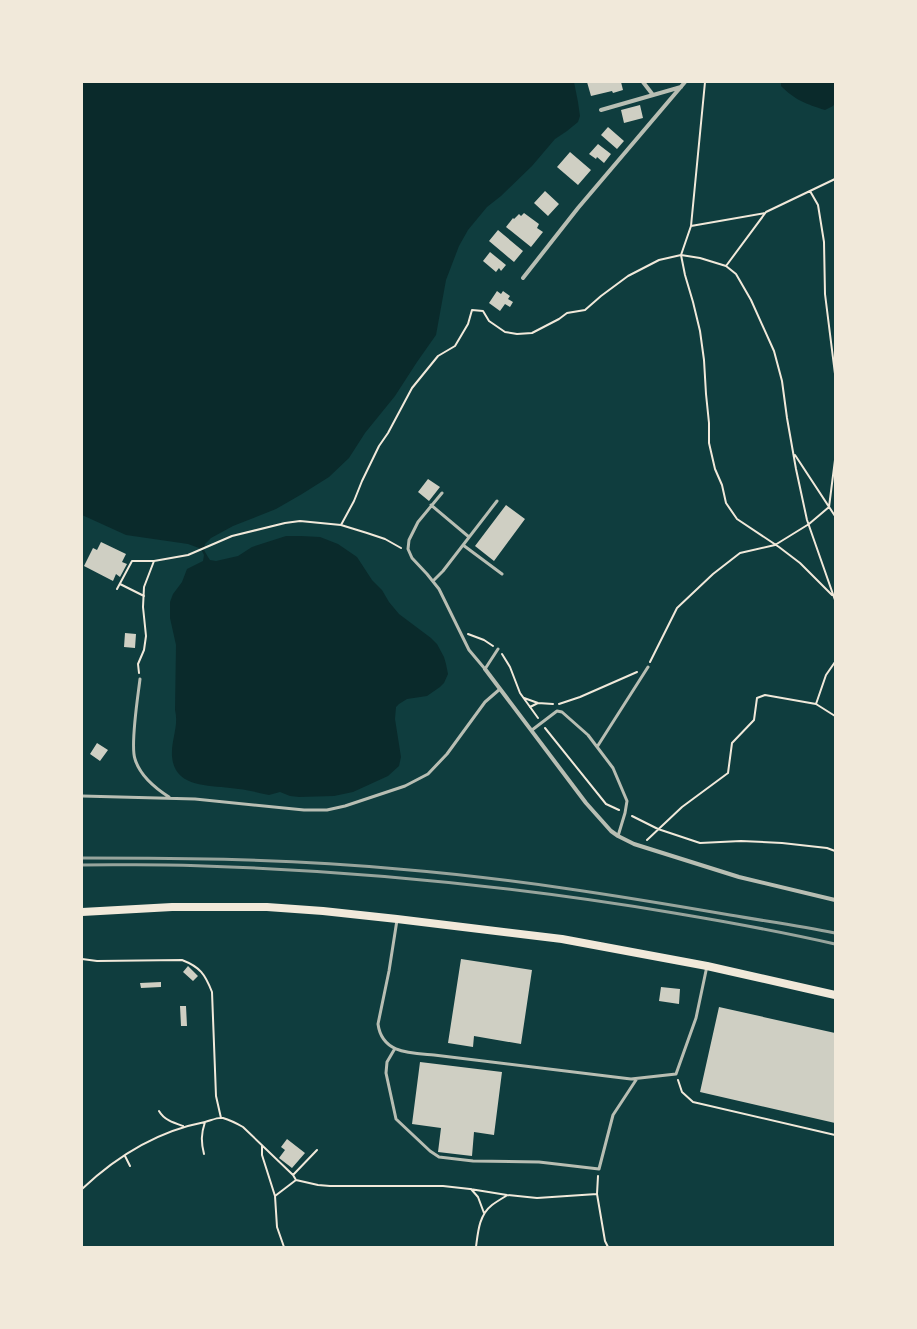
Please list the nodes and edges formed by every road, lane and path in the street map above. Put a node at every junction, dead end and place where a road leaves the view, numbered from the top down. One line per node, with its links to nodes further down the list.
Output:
1 (643, 82): 5 (street)
2 (685, 82): 4 (street)
3 (706, 82): 10 (path)
4 (682, 87): 5 (street); 13 (street)
5 (653, 95): 6 (street)
6 (601, 110)
7 (835, 179): 8 (path)
8 (810, 191): 9 (path); 14 (path)
9 (766, 212): 10 (path); 12 (path)
10 (691, 226): 11 (path)
11 (681, 256): 12 (path); 23 (path); 26 (path)
12 (726, 266): 15 (path)
13 (523, 278)
14 (835, 374)
15 (794, 454): 20 (path); 22 (path)
16 (835, 460): 20 (path)
17 (442, 493): 19 (lane)
18 (497, 501): 24 (lane)
19 (431, 505): 24 (lane); 27 (lane)
20 (829, 506): 21 (path); 22 (path)
21 (835, 516)
22 (809, 524): 26 (path); 34 (path)
23 (340, 526): 27 (path); 28 (path)
24 (469, 537): 25 (lane)
25 (463, 545): 29 (lane); 30 (lane)
26 (775, 545): 34 (path); 39 (path)
27 (408, 549): 30 (lane)
28 (154, 561): 31 (path); 33 (path)
29 (502, 574)
30 (433, 581): 36 (lane)
31 (119, 584): 32 (path); 33 (path)
32 (117, 589)
33 (144, 596): 41 (path)
34 (833, 596): 35 (path)
35 (835, 600)
36 (460, 630): 37 (path); 40 (lane)
37 (498, 649): 40 (lane); 43 (path)
38 (835, 662): 45 (path)
39 (648, 667): 44 (path); 50 (lane)
40 (485, 669): 42 (street)
41 (140, 679): 52 (lane)
42 (500, 689): 49 (street); 52 (lane)
43 (523, 698): 44 (path); 46 (path)
44 (538, 703): 46 (path)
45 (816, 704): 47 (path); 54 (path)
46 (530, 707): 48 (path)
47 (835, 716)
48 (541, 723): 49 (lane); 50 (lane); 53 (path)
49 (532, 730): 55 (street)
50 (597, 747): 53 (lane)
51 (82, 796): 52 (lane)
52 (169, 797)
53 (625, 813): 54 (path); 55 (lane)
54 (658, 829): 56 (path); 57 (path)
55 (618, 836): 58 (street)
56 (645, 842)
57 (835, 851)
58 (835, 900)
59 (82, 912): 60 (main road)
60 (398, 919): 62 (main road); 64 (lane)
61 (82, 959): 68 (path)
62 (706, 966): 63 (main road); 65 (lane)
63 (835, 995)
64 (394, 1050): 66 (lane); 77 (lane)
65 (676, 1074): 66 (lane); 71 (path)
66 (636, 1080): 77 (lane)
67 (159, 1111): 70 (path)
68 (222, 1118): 69 (path); 72 (path)
69 (204, 1122): 70 (path); 74 (path)
70 (184, 1127): 75 (path)
71 (835, 1135)
72 (262, 1146): 78 (path); 83 (path)
73 (317, 1150): 78 (path)
74 (204, 1154)
75 (125, 1156): 76 (path); 81 (path)
76 (130, 1166)
77 (599, 1169): 82 (path)
78 (293, 1175): 79 (path)
79 (296, 1180): 80 (path); 83 (path)
80 (470, 1188): 84 (path); 85 (path)
81 (82, 1189)
82 (597, 1194): 84 (path); 88 (path)
83 (275, 1196): 86 (path)
84 (507, 1196): 85 (path)
85 (484, 1213): 87 (path)
86 (284, 1247)
87 (476, 1247)
88 (608, 1247)

